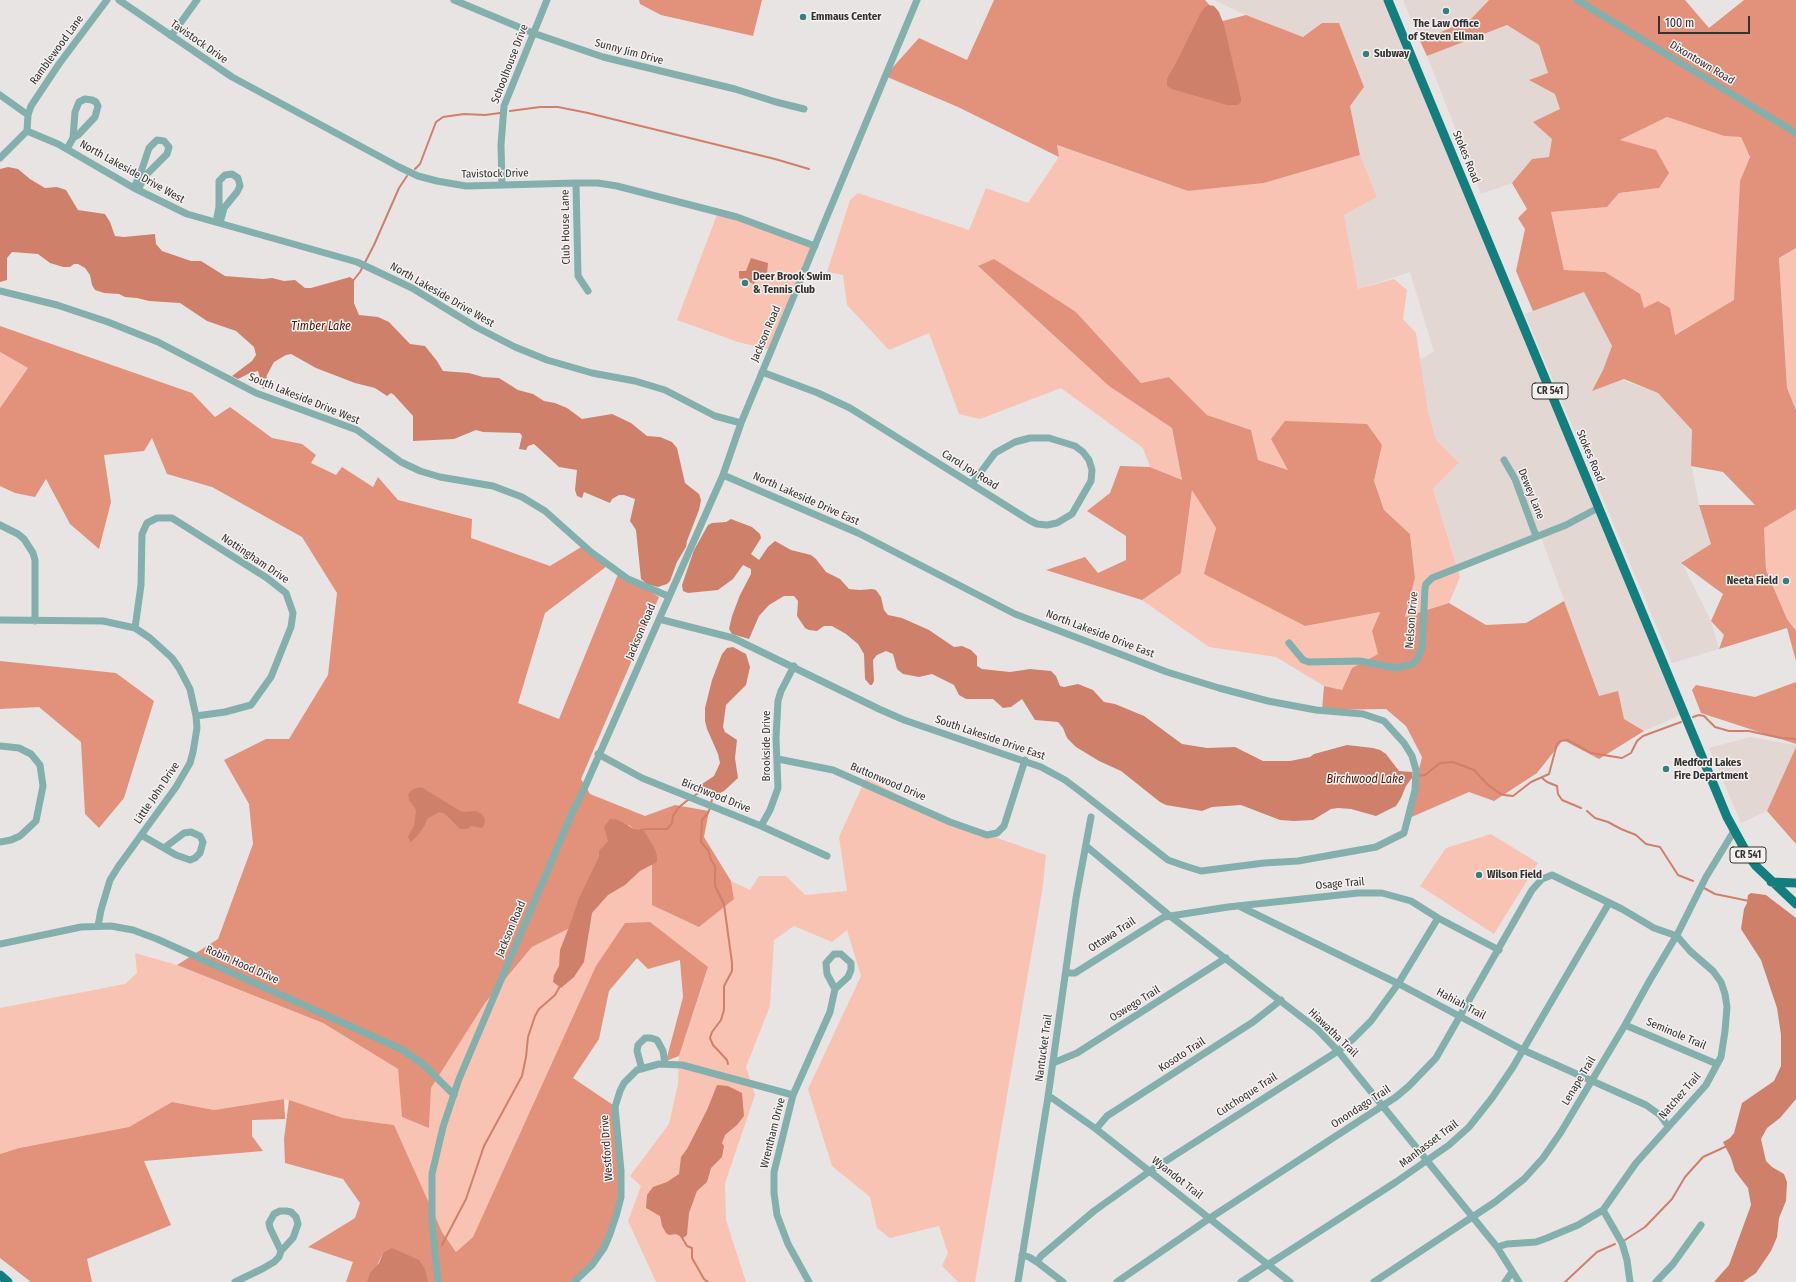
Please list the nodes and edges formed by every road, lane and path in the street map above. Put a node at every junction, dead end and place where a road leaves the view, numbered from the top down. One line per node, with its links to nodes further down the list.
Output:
1 (107, 0): 13 (street, Ramblewood Lane)
2 (119, 0): 10 (street, Tavistock Drive)
3 (196, 0): 10 (street)
4 (454, 0): 9 (street, Sunny Jim Drive)
5 (547, 0): 9 (street, Schoolhouse Drive)
6 (918, 0): 23 (street, Jackson Road)
7 (1388, 0): 31 (main road, Stokes Road / CR 541)
8 (1577, 0): 15 (street, Dixontown Road)
9 (533, 33): 12 (street, Sunny Jim Drive); 20 (street, Schoolhouse Drive)
10 (171, 36): 20 (street, Tavistock Drive)
11 (0, 95): 13 (street)
12 (804, 109)
13 (28, 115): 14 (street)
14 (26, 131): 17 (street, North Lakeside Drive West); 18 (street)
15 (1796, 133)
16 (73, 138): 16 (street); 17 (street)
17 (67, 149): 21 (street, North Lakeside Drive West)
18 (0, 158)
19 (576, 183): 20 (street, Tavistock Drive); 23 (street, Tavistock Drive); 25 (street, Club House Lane)
20 (502, 185)
21 (136, 189): 21 (street); 22 (street, North Lakeside Drive West)
22 (218, 223): 22 (street); 27 (street, North Lakeside Drive West)
23 (815, 246): 26 (street, Jackson Road)
24 (0, 290): 34 (street, South Lakeside Drive West)
25 (588, 291)
26 (762, 372): 27 (street, Jackson Road); 30 (street, Carol Joy Road)
27 (741, 423): 29 (street, Jackson Road)
28 (1504, 460): 33 (street, Dewey Lane)
29 (723, 474): 34 (street, Jackson Road); 47 (street, North Lakeside Drive East)
30 (972, 484): 30 (street, Carol Joy Road)
31 (1598, 508): 33 (street, Nelson Drive); 49 (main road, Stokes Road / CR 541)
32 (0, 525): 37 (street)
33 (1536, 536): 39 (street, Nelson Drive)
34 (668, 596): 35 (street, Jackson Road)
35 (659, 619): 40 (street, South Lakeside Drive East); 43 (street, Jackson Road)
36 (0, 620): 37 (street, Little John Drive)
37 (35, 621): 38 (street, Little John Drive)
38 (135, 628): 41 (street, Little John Drive); 41 (street, Nottingham Drive)
39 (1289, 643)
40 (794, 666): 44 (street, Brookside Drive); 45 (street, South Lakeside Drive East)
41 (196, 716): 50 (street, Little John Drive)
42 (0, 746): 51 (street)
43 (598, 754): 48 (street, Birchwood Drive); 81 (street, Jackson Road)
44 (778, 759): 45 (street, Buttonwood Drive); 48 (street, Brookside Drive)
45 (1025, 760): 47 (street, South Lakeside Drive East)
46 (1091, 817): 52 (street, Nantucket Trail)
47 (1407, 820)
48 (761, 826): 54 (street, Birchwood Drive)
49 (1734, 831): 56 (main road, Stokes Road / CR 541); 64 (street, Lenape Trail)
50 (141, 835): 53 (street); 63 (street, Little John Drive)
51 (0, 842)
52 (1086, 846): 61 (street, Hiawatha Trail); 68 (street, Nantucket Trail)
53 (164, 848): 53 (street)
54 (827, 856)
55 (1542, 879): 58 (street, Natchez Trail); 66 (street, Onondago Trail)
56 (1771, 882): 57 (main road); 59 (main road, Stokes Road / CR 541)
57 (1796, 883)
58 (1609, 903): 64 (street, Natchez Trail); 74 (street, Manhasset Trail)
59 (1796, 904)
60 (1239, 906): 61 (street, Osage Trail); 62 (street, Osage Trail); 69 (street, Hahiah Trail)
61 (1170, 916): 67 (street, Hiawatha Trail); 68 (street, Ottawa Trail)
62 (1438, 918): 66 (street, Osage Trail); 69 (street, Cutchoque Trail)
63 (98, 926): 65 (street, Robin Hood Drive); 81 (street, Robin Hood Drive)
64 (1677, 936): 73 (street, Lenape Trail); 78 (street, Natchez Trail)
65 (0, 944)
66 (1499, 950): 72 (street, Onondago Trail)
67 (1226, 958): 71 (street, Hiawatha Trail); 76 (street, Oswego Trail)
68 (1066, 973): 76 (street, Nantucket Trail)
69 (1398, 984): 72 (street, Hahiah Trail); 75 (street, Cutchoque Trail)
70 (835, 989): 70 (street); 82 (street, Wrentham Drive)
71 (1281, 1000): 75 (street, Hiawatha Trail); 86 (street, Kosoto Trail)
72 (1461, 1016): 74 (street, Hahiah Trail); 84 (street, Onondago Trail)
73 (1625, 1025): 78 (street, Seminole Trail); 80 (street, Lenape Trail)
74 (1523, 1050): 80 (street, Hahiah Trail); 87 (street, Manhasset Trail)
75 (1338, 1051): 84 (street, Hiawatha Trail); 88 (street, Cutchoque Trail)
76 (1053, 1062): 83 (street, Nantucket Trail)
77 (665, 1064): 79 (street, Westford Drive); 79 (street); 82 (street, Westford Drive)
78 (1717, 1064): 85 (street, Natchez Trail)
79 (642, 1069): 103 (street, Westford Drive)
80 (1592, 1080): 85 (street, Hahiah Trail); 91 (street, Lenape Trail)
81 (454, 1095): 102 (street, Jackson Road)
82 (793, 1095): 104 (street, Wrentham Drive)
83 (1048, 1097): 86 (street, Wyandot Trail); 95 (street, Nantucket Trail)
84 (1384, 1106): 87 (street, Hiawatha Trail); 90 (street, Onondago Trail)
85 (1668, 1126): 89 (street, Natchez Trail)
86 (1096, 1129): 88 (street, Wyandot Trail)
87 (1426, 1160): 91 (street, Hiawatha Trail); 97 (street, Manhasset Trail)
88 (1150, 1171): 90 (street, Wyandot Trail); 96 (street, Cutchoque Trail)
89 (1603, 1210): 93 (street, Natchez Trail); 113 (street)
90 (1210, 1218): 97 (street, Wyandot Trail); 107 (street, Onondago Trail)
91 (1472, 1218): 93 (street, Hiawatha Trail); 110 (street, Lenape Trail)
92 (1701, 1225): 114 (street)
93 (1497, 1247): 98 (street, Hiawatha Trail)
94 (281, 1251): 94 (street); 101 (street)
95 (1022, 1255): 96 (street); 105 (street, Nantucket Trail)
96 (1037, 1262): 106 (street)
97 (1268, 1264): 108 (street, Manhasset Trail); 109 (street, Wyandot Trail)
98 (1512, 1272): 111 (street); 112 (street, Hiawatha Trail)
99 (0, 1275): 100 (main road)
100 (8, 1282)
101 (235, 1282)
102 (438, 1282)
103 (574, 1282)
104 (809, 1282)
105 (1018, 1282)
106 (1063, 1282)
107 (1117, 1282)
108 (1241, 1282)
109 (1290, 1282)
110 (1374, 1282)
111 (1505, 1282)
112 (1519, 1282)
113 (1630, 1282)
114 (1656, 1282)

